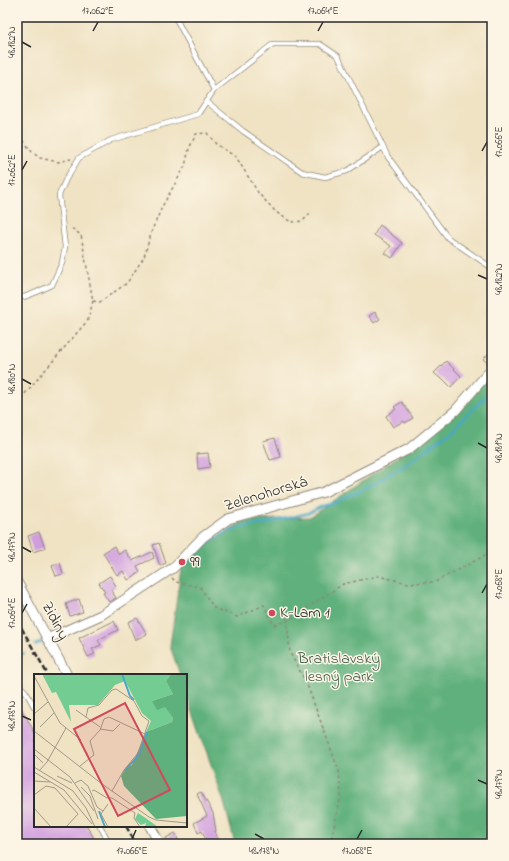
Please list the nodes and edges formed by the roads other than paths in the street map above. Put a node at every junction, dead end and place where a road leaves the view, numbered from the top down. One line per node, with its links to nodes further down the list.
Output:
1 (175, 17): 2 (lane)
2 (214, 90): 3 (lane); 4 (lane)
3 (206, 101): 4 (lane); 6 (lane)
4 (383, 147): 5 (lane)
5 (492, 268)
6 (17, 296)
7 (491, 371): 9 (street, Zelenohorská)
8 (17, 582): 9 (street, Zidiny)
9 (47, 639): 10 (street, Zidiny)
10 (66, 674)
11 (17, 683): 12 (lane)
12 (34, 706)
13 (101, 827): 15 (lane)
14 (151, 827): 16 (street)
15 (110, 844)
16 (160, 844)

